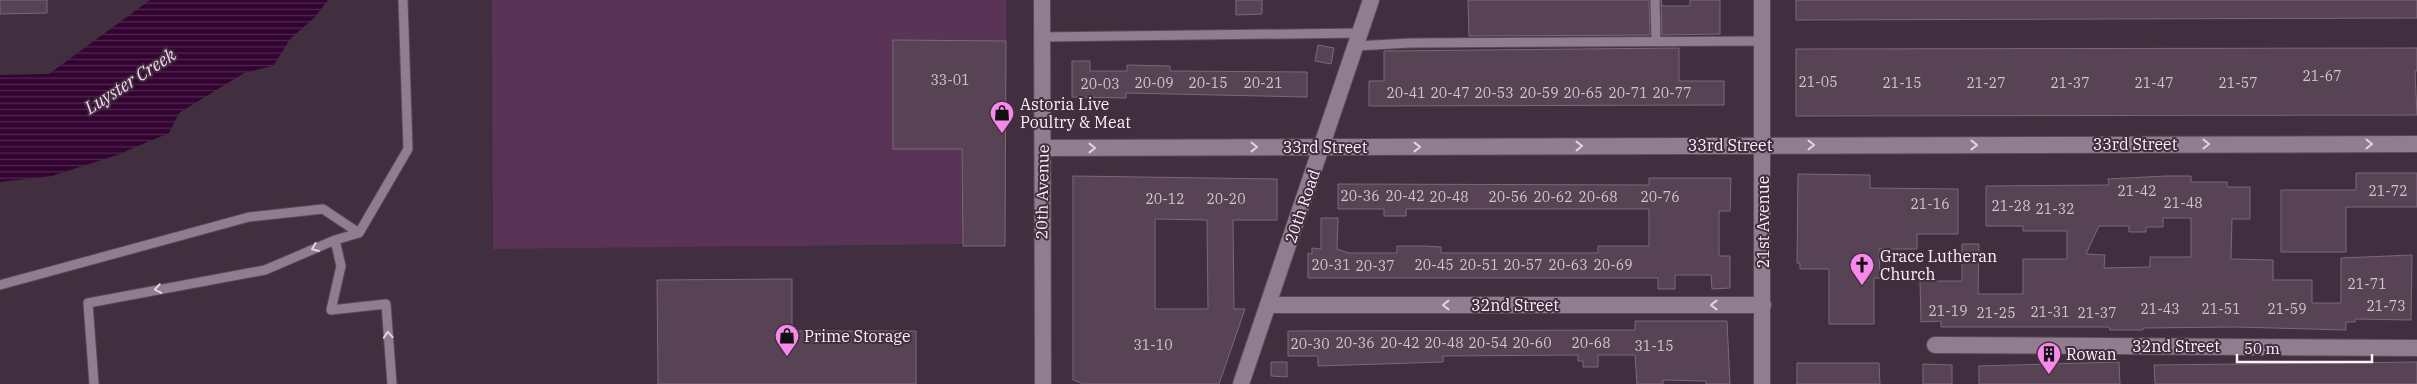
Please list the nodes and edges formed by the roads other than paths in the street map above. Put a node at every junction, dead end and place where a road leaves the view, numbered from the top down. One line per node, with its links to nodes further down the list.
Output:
1 (403, 0): 14 (lane)
2 (1042, 0): 6 (street, 20th Avenue)
3 (1371, 0): 7 (street, 20th Road)
4 (1655, 0): 9 (lane)
5 (1762, 0): 8 (street, 21st Avenue)
6 (1042, 37): 7 (lane); 13 (street, 20th Avenue)
7 (1358, 39): 9 (lane); 12 (street, 20th Road)
8 (1762, 40): 9 (lane); 11 (street, 21st Avenue)
9 (1656, 41)
10 (2417, 144): 11 (street, 33rd Street, one-way to 10)
11 (1763, 145): 12 (street, 33rd Street, one-way to 11); 18 (street, 21st Avenue)
12 (1322, 147): 13 (street, 33rd Street, one-way to 12); 17 (street, 20th Road)
13 (1043, 148): 23 (street, 20th Avenue)
14 (360, 233): 15 (lane); 16 (lane)
15 (335, 240): 21 (lane, one-way to 21); 22 (lane, one-way to 15)
16 (0, 285)
17 (1268, 305): 18 (street, 32nd Street, one-way to 17); 24 (street, 20th Road)
18 (1763, 305): 25 (street, 21st Avenue)
19 (1935, 345): 20 (street, 32nd Street)
20 (2417, 348)
21 (94, 384)
22 (392, 384)
23 (1043, 384)
24 (1242, 384)
25 (1762, 384)

